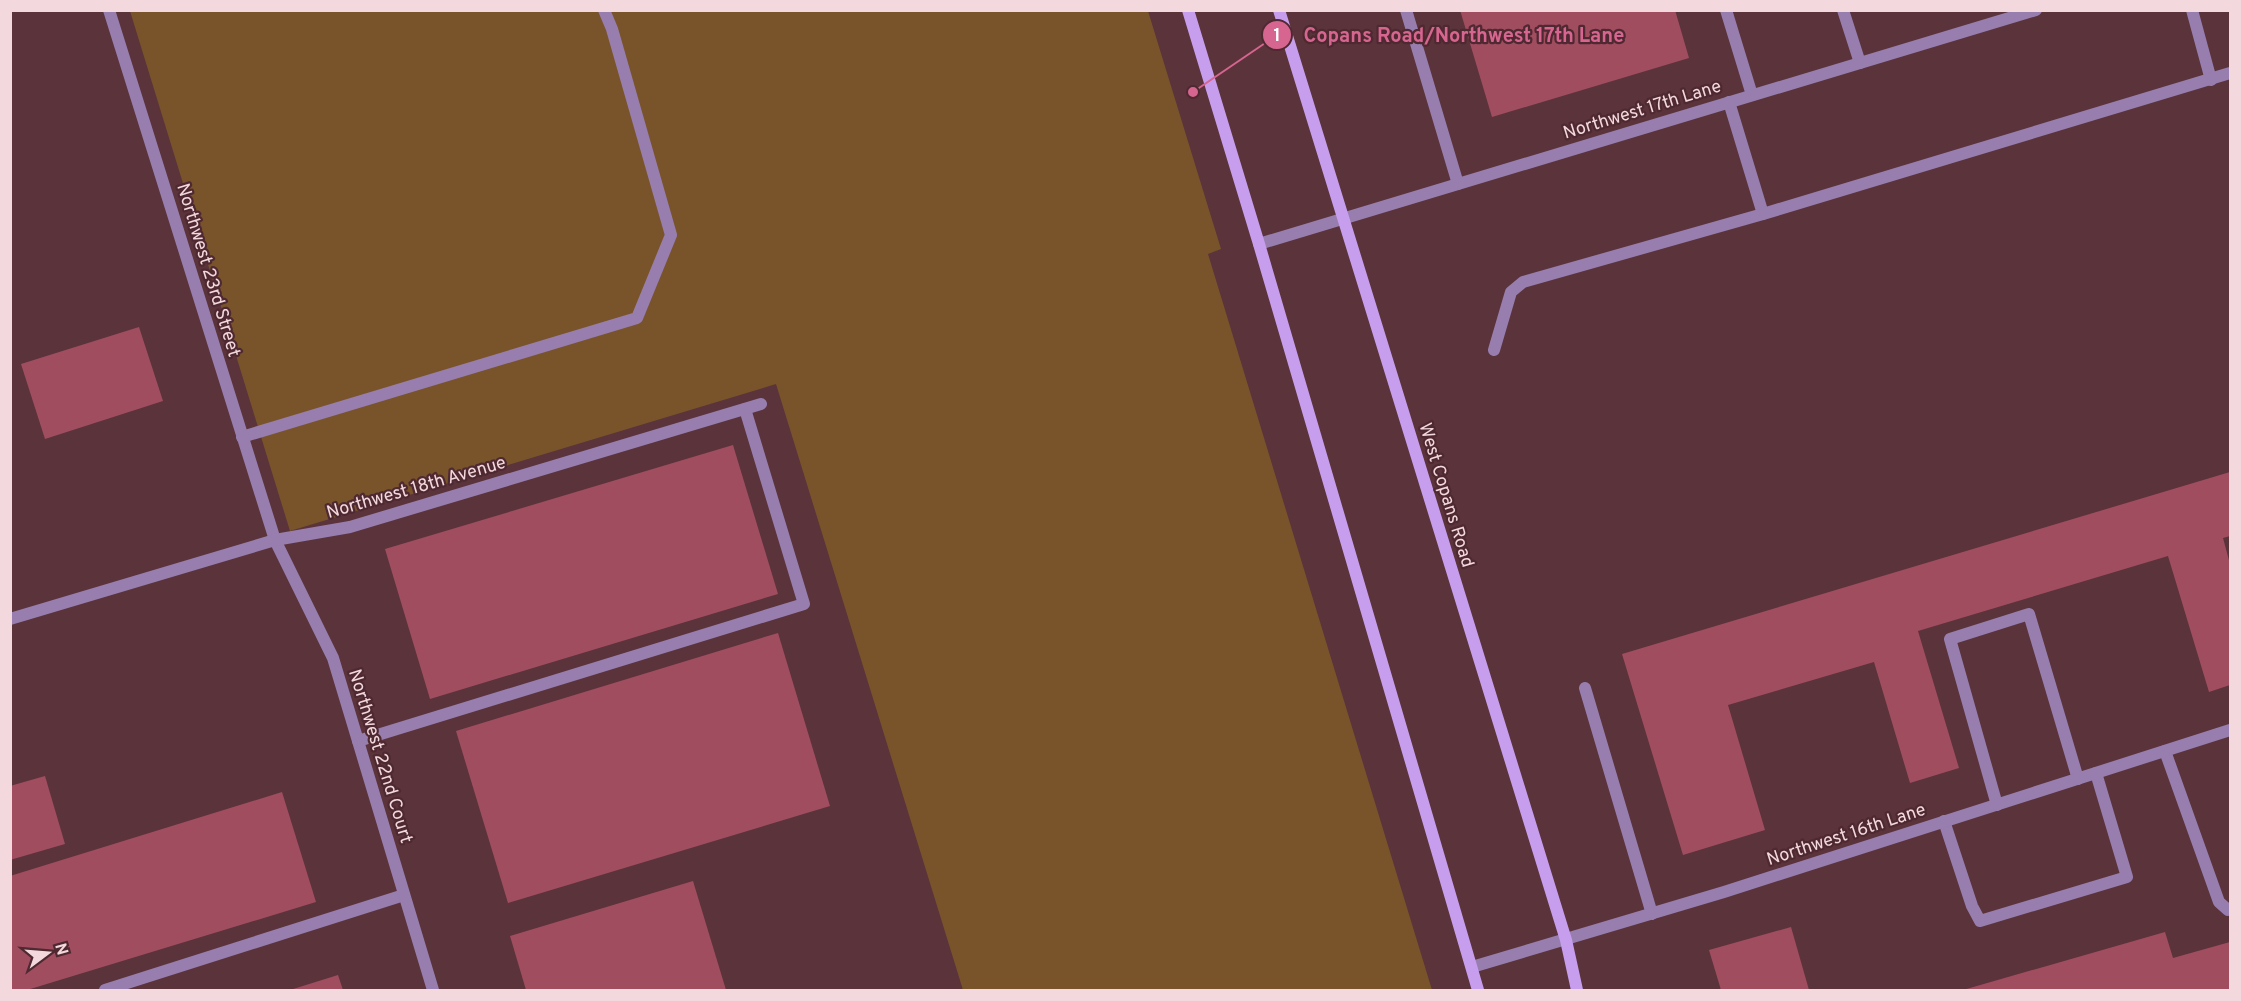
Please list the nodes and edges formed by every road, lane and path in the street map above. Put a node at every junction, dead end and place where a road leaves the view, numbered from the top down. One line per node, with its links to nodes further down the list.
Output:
1 (109, 10): 22 (street, Northwest 23rd Street)
2 (604, 10): 22 (street)
3 (1188, 10): 18 (main road)
4 (1279, 10): 17 (main road, West Copans Road)
5 (1406, 10): 15 (street)
6 (1726, 10): 13 (street)
7 (1844, 10): 10 (street)
8 (2036, 10): 10 (street, Northwest 17th Lane)
9 (2192, 10): 12 (street)
10 (1860, 63): 13 (street, Northwest 17th Lane)
11 (2230, 74): 12 (street)
12 (2211, 80): 16 (street)
13 (1752, 95): 14 (street, Northwest 17th Lane)
14 (1729, 102): 15 (street, Northwest 17th Lane); 16 (street)
15 (1458, 184): 17 (street, Northwest 17th Lane)
16 (1763, 214): 19 (street)
17 (1343, 219): 18 (street, Northwest 17th Lane); 36 (main road, West Copans Road)
18 (1259, 244): 37 (main road)
19 (1494, 350)
20 (761, 404): 21 (street, Northwest 18th Avenue)
21 (745, 409): 23 (street, Northwest 18th Avenue); 27 (street)
22 (242, 437): 23 (street, Northwest 23rd Street)
23 (275, 540): 24 (street, Northwest 18th Avenue); 27 (street, Northwest 22nd Court)
24 (10, 619)
25 (1585, 688): 35 (street)
26 (2230, 730): 28 (street, Northwest 16th Lane)
27 (358, 741): 33 (street, Northwest 22nd Court)
28 (2165, 751): 29 (street, Northwest 16th Lane); 34 (street)
29 (2096, 773): 30 (street, Northwest 16th Lane); 32 (street)
30 (2078, 779): 31 (street, Northwest 16th Lane); 31 (street)
31 (1997, 805): 32 (street, Northwest 16th Lane)
32 (1944, 821): 35 (street, Northwest 16th Lane)
33 (404, 895): 38 (street); 39 (street, Northwest 22nd Court)
34 (2230, 909)
35 (1652, 914): 36 (street, Northwest 16th Lane)
36 (1566, 940): 37 (street, Northwest 16th Lane); 41 (main road, West Copans Road)
37 (1472, 967): 40 (main road)
38 (105, 990)
39 (433, 990)
40 (1478, 990)
41 (1577, 990)

